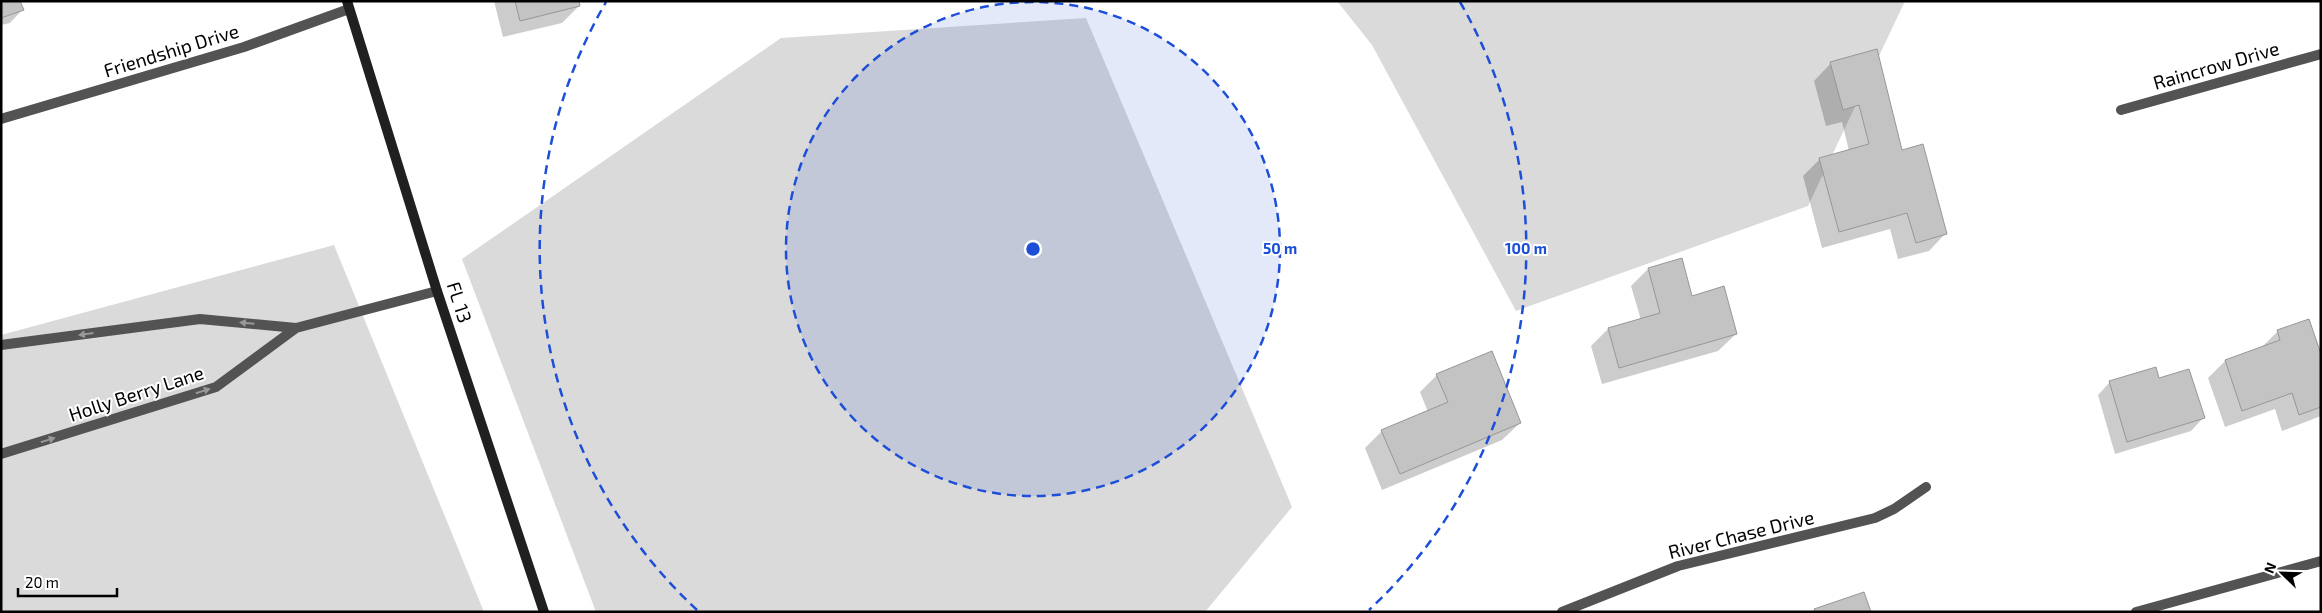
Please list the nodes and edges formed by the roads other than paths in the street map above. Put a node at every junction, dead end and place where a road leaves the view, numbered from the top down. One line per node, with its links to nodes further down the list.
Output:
1 (348, 5): 4 (street, Friendship Drive); 5 (main road, FL 13)
2 (2321, 54): 3 (street, Raincrow Drive)
3 (2121, 110)
4 (1, 119)
5 (437, 291): 6 (street, Holly Berry Lane); 11 (main road, FL 13)
6 (296, 328): 7 (street, Holly Berry Lane, one-way to 7); 8 (street, Holly Berry Lane, one-way to 6)
7 (1, 345)
8 (1, 454)
9 (1926, 488): 12 (street, River Chase Drive)
10 (2321, 561): 13 (street)
11 (544, 612)
12 (1562, 612)
13 (2136, 612)

